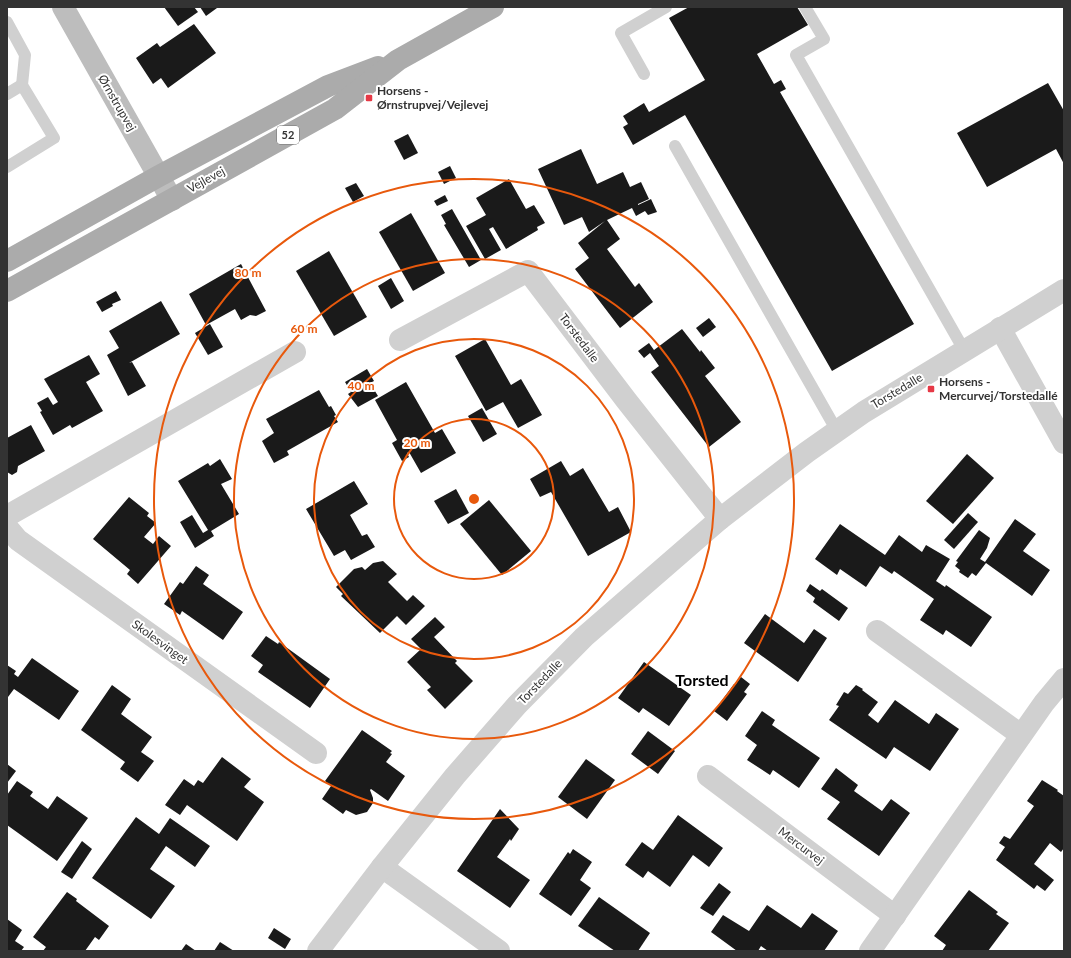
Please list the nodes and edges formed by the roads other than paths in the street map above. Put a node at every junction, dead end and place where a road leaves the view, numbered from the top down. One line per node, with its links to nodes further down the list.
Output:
1 (63, 7): 12 (street, Ørnstrupvej)
2 (493, 7): 6 (main road, Vejlevej / 52)
3 (666, 7): 7 (lane)
4 (805, 7): 19 (lane)
5 (7, 22): 8 (lane)
6 (398, 60): 12 (main road, Vejlevej / 52); 13 (main road, Vejlevej / 52)
7 (644, 74)
8 (22, 85): 9 (lane); 11 (lane)
9 (7, 94)
10 (674, 146): 21 (lane)
11 (7, 167)
12 (159, 176): 13 (street, Ørnstrupvej); 14 (main road, Vejlevej / 52)
13 (172, 200): 16 (main road, Vejlevej / 52)
14 (7, 261)
15 (1064, 290): 17 (street, Torstedalle)
16 (7, 291)
17 (1000, 328): 19 (street, Torstedalle); 22 (street)
18 (400, 340): 24 (street, Torstedalle)
19 (964, 350): 21 (street, Torstedalle)
20 (295, 352): 23 (street)
21 (837, 431): 24 (street, Torstedalle)
22 (1064, 443)
23 (7, 516)
24 (720, 519): 31 (street, Torstedalle)
25 (7, 527): 29 (street, Skolesvinget)
26 (877, 632): 28 (street)
27 (1064, 679): 28 (street)
28 (1021, 735): 32 (street)
29 (316, 753)
30 (708, 776): 32 (street, Mercurvej)
31 (382, 867): 33 (street, Torstedalle); 34 (street)
32 (895, 916): 35 (street)
33 (318, 951)
34 (499, 951)
35 (870, 951)

